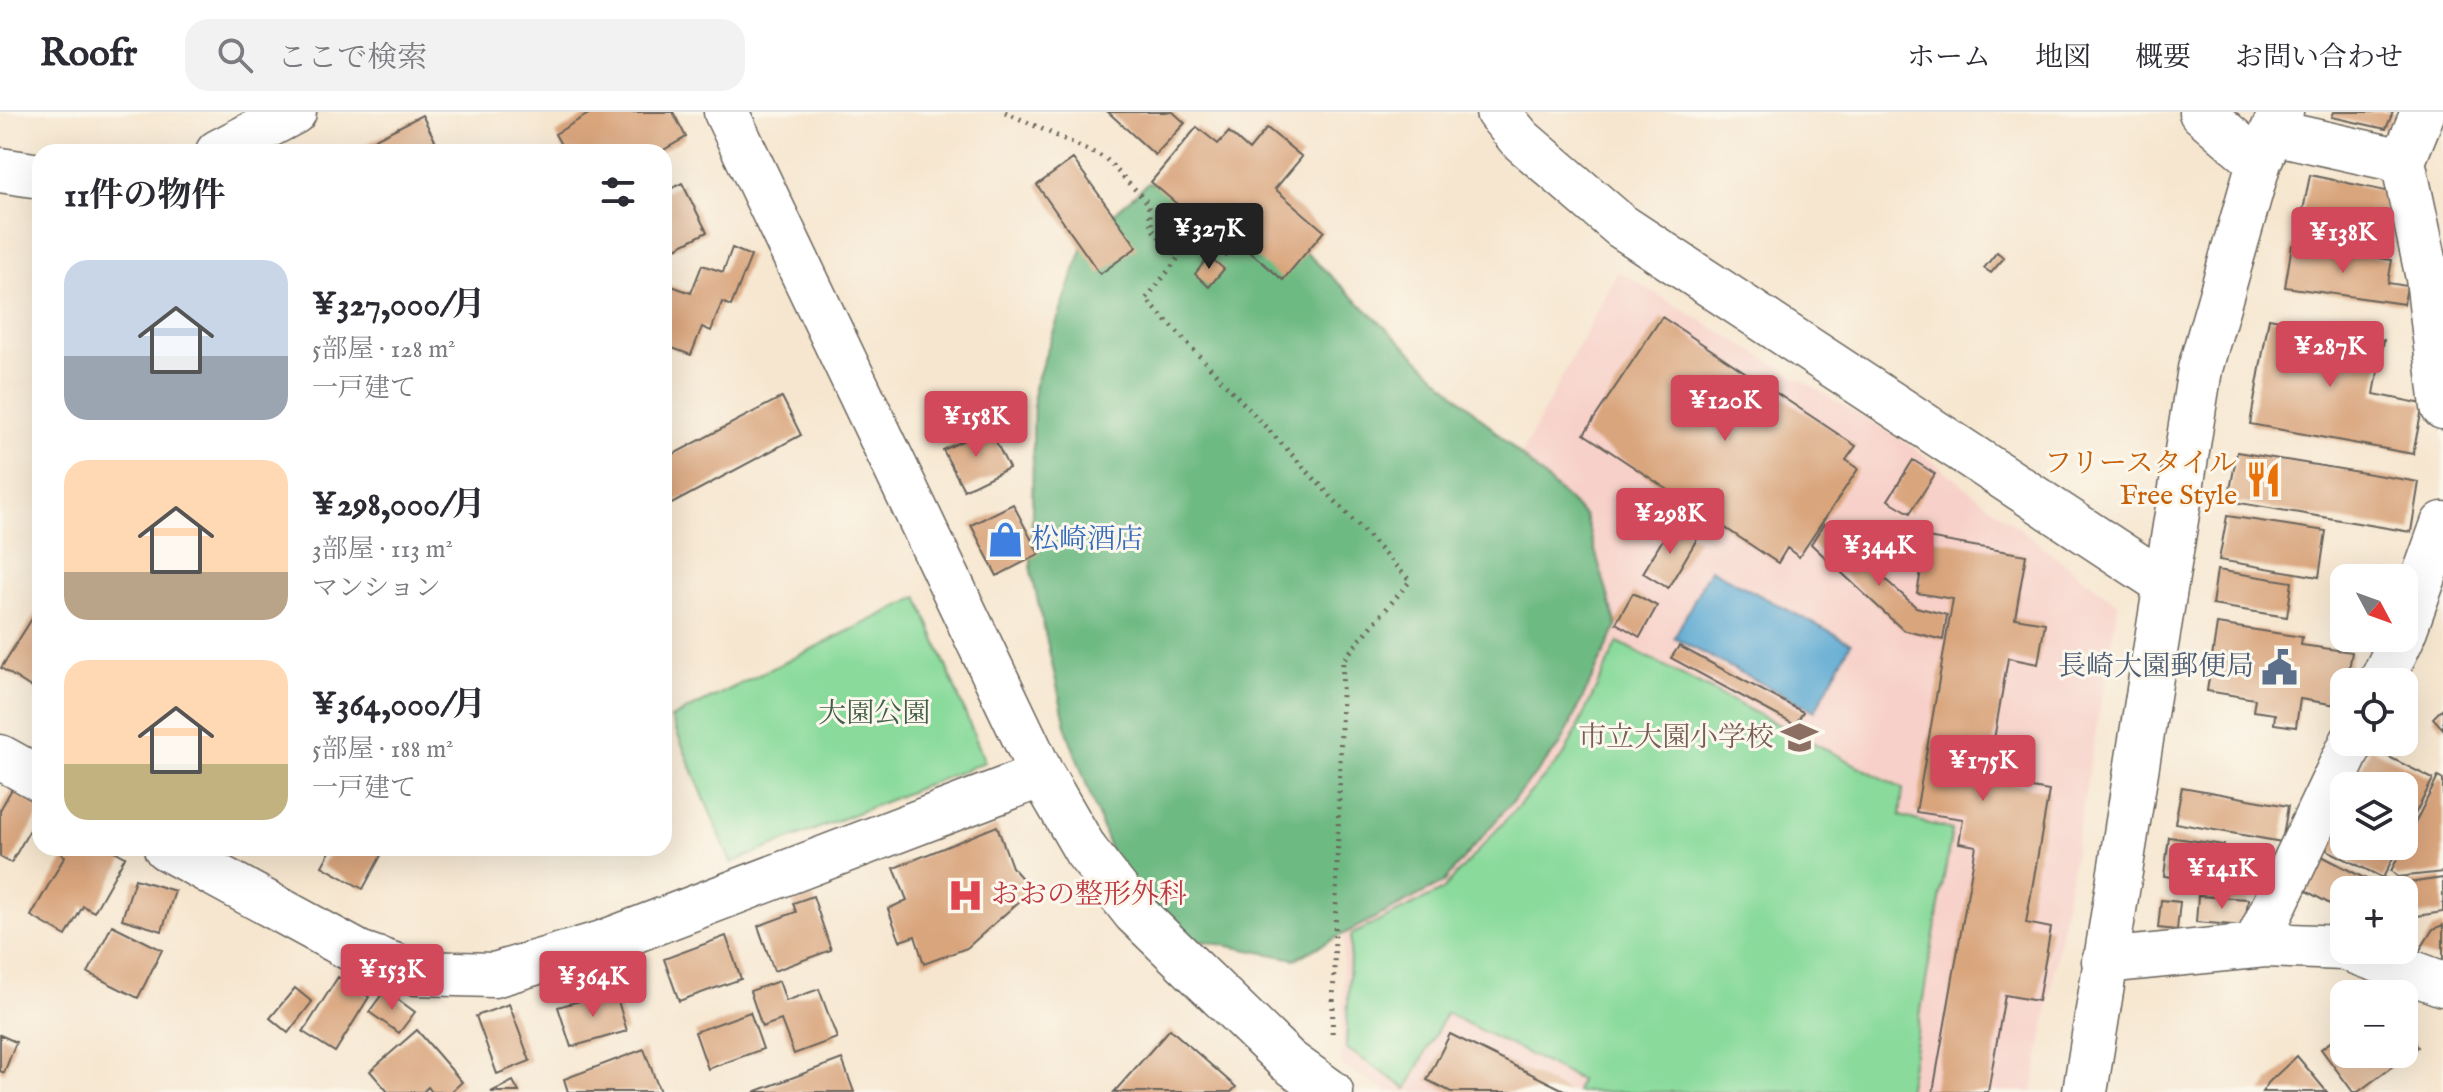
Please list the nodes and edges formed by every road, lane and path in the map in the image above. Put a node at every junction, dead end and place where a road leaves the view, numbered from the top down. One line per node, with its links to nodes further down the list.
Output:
1 (294, 112): 8 (street)
2 (726, 112): 19 (street)
3 (1005, 112): 26 (path)
4 (1498, 112): 14 (street)
5 (2201, 112): 7 (street)
6 (2423, 112): 9 (street)
7 (2271, 135): 9 (street); 14 (street)
8 (233, 144)
9 (2403, 161): 12 (street)
10 (0, 170): 11 (street)
11 (32, 175)
12 (2443, 407)
13 (2443, 524): 15 (street)
14 (2164, 583): 23 (street)
15 (2418, 593)
16 (2345, 756): 21 (street)
17 (0, 757): 18 (street)
18 (32, 775)
19 (1042, 775): 20 (street); 26 (street)
20 (181, 856)
21 (2255, 946): 22 (street); 23 (street)
22 (2330, 948)
23 (2104, 961): 27 (street)
24 (2389, 964): 25 (street)
25 (2443, 984)
26 (1331, 1092)
27 (2085, 1092)

